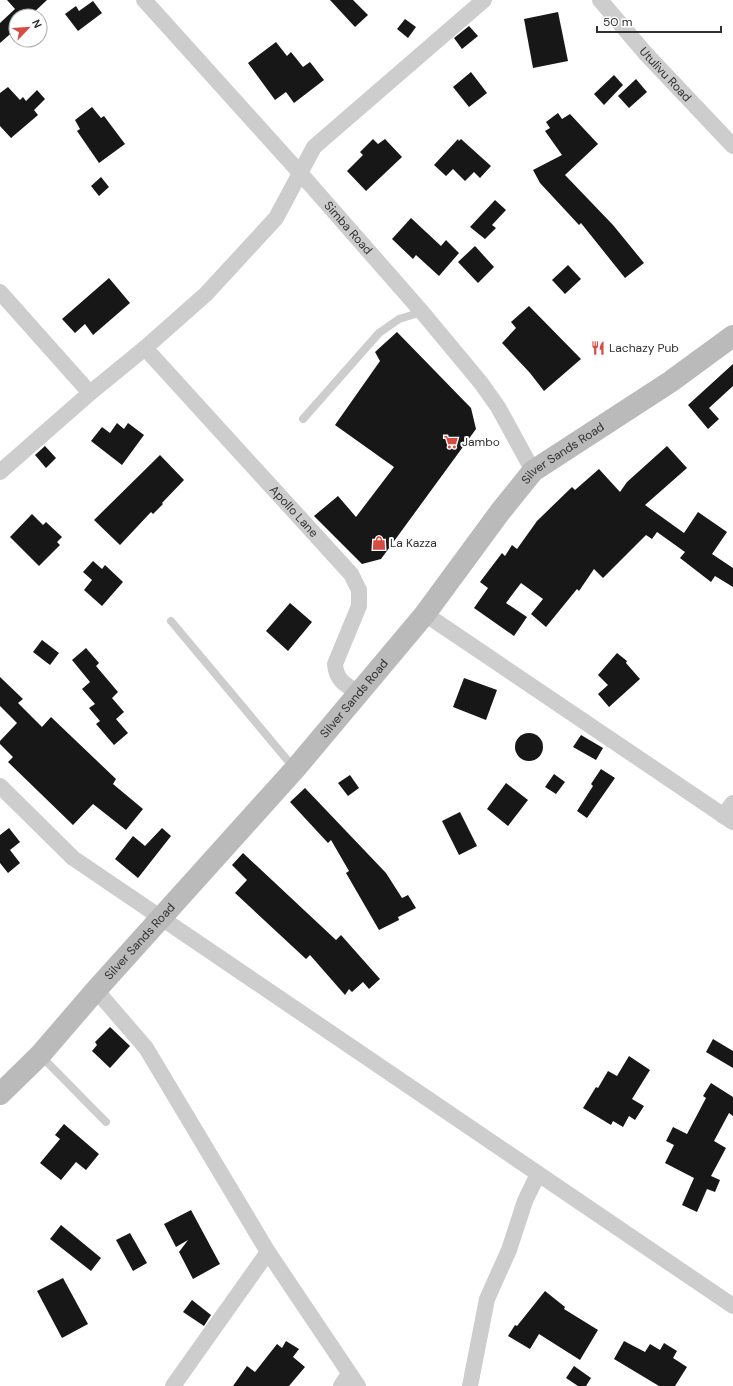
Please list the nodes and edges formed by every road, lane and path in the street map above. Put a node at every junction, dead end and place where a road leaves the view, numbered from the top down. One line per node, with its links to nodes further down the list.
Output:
1 (144, 0): 5 (street, Simba Road)
2 (484, 0): 5 (street)
3 (600, 0): 4 (street, Utulivu Road)
4 (733, 146)
5 (301, 174): 7 (street, Simba Road); 9 (street)
6 (0, 292): 10 (street)
7 (422, 312): 11 (lane); 12 (street, Simba Road)
8 (733, 336): 12 (street, Silver Sands Road)
9 (145, 348): 10 (street); 16 (street, Apollo Lane)
10 (90, 393): 13 (street)
11 (303, 419)
12 (533, 471): 14 (street, Silver Sands Road)
13 (0, 472)
14 (425, 614): 16 (street, Silver Sands Road); 20 (street)
15 (171, 621): 17 (lane)
16 (358, 692): 17 (street, Silver Sands Road)
17 (295, 769): 21 (street, Silver Sands Road)
18 (0, 786): 21 (street)
19 (733, 803): 20 (street)
20 (728, 819)
21 (162, 918): 22 (street, Silver Sands Road); 26 (street)
22 (96, 990): 23 (street, Silver Sands Road); 27 (street)
23 (40, 1055): 24 (street, Silver Sands Road); 25 (lane)
24 (0, 1094)
25 (106, 1122)
26 (538, 1174): 28 (street); 31 (street)
27 (268, 1252): 29 (street); 30 (street)
28 (733, 1306)
29 (349, 1382)
30 (173, 1386)
31 (470, 1386)

